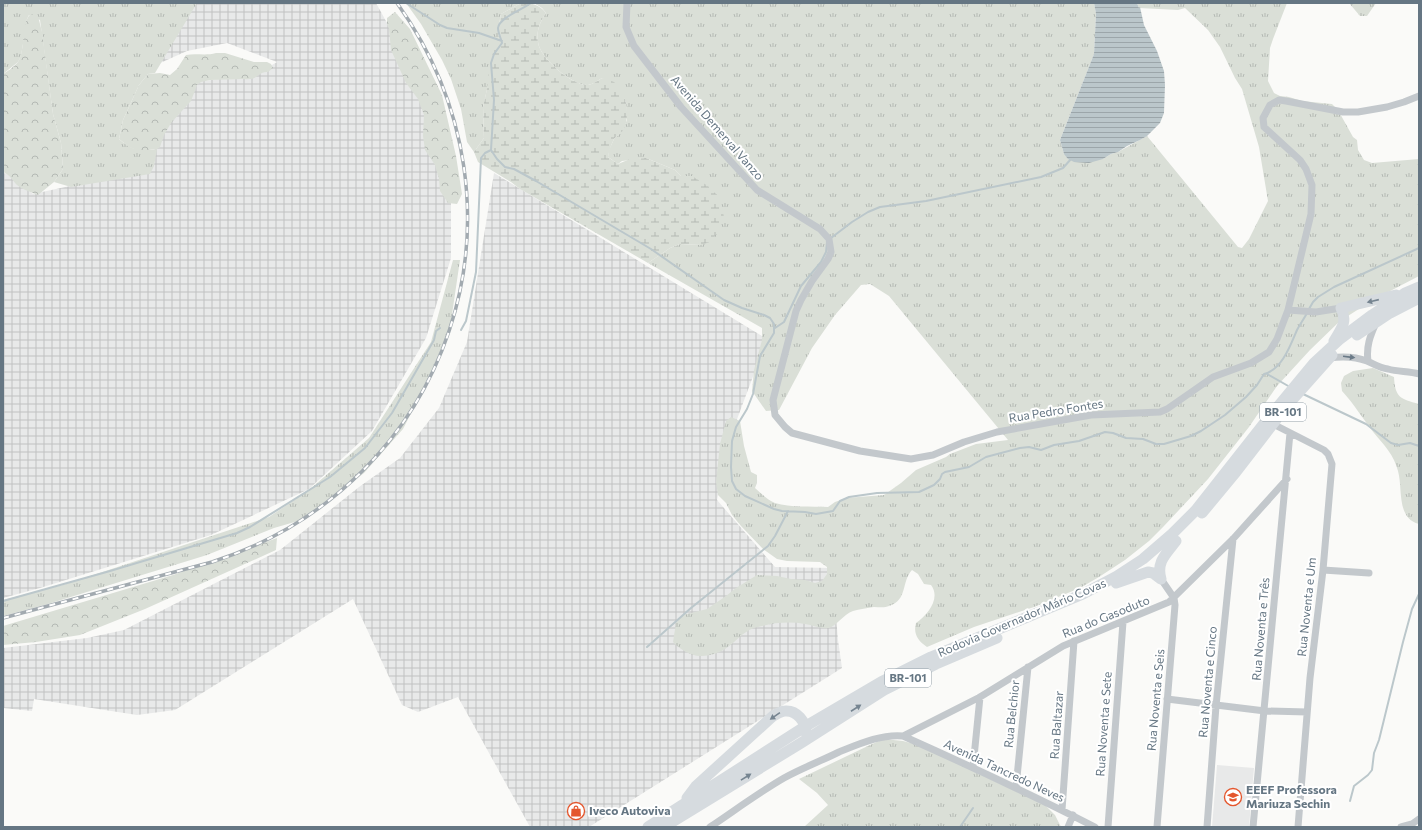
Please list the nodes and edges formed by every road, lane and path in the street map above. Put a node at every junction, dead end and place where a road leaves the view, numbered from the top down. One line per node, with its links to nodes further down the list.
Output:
1 (627, 3): 3 (street, Avenida Demerval Vanzo)
2 (1419, 96): 8 (street, Rua Pedro Fontes)
3 (829, 239): 8 (street, Rua Pedro Fontes)
4 (1419, 287): 5 (highway, Rodovia Governador Mário Covas / BR-101)
5 (1405, 294): 7 (highway, one-way to 7); 10 (highway, Rodovia Governador Mário Covas / BR-101)
6 (1419, 298): 9 (highway, Rodovia Governador Mário Covas / BR-101)
7 (1341, 308): 8 (street); 10 (highway)
8 (1288, 310)
9 (1377, 321): 10 (highway, Rodovia Governador Mário Covas / BR-101); 11 (street)
10 (1329, 353): 11 (street, one-way to 11); 13 (highway, Rodovia Governador Mário Covas / BR-101); 31 (highway, Rodovia Governador Mário Covas / BR-101)
11 (1368, 361): 12 (street)
12 (1417, 372)
13 (1273, 424): 14 (street, Rua Noventa e Um); 17 (highway, Rodovia Governador Mário Covas / BR-101)
14 (1290, 434): 15 (street, Rua Noventa e Três); 18 (street, Rua Noventa e Um)
15 (1286, 479): 16 (street, Rua do Gasoduto); 29 (street, Rua Noventa e Três)
16 (1233, 539): 22 (street, Rua do Gasoduto); 28 (street, Rua Noventa e Cinco)
17 (1176, 541): 20 (highway); 21 (highway, Rodovia Governador Mário Covas / BR-101)
18 (1323, 570): 19 (street); 30 (street, Rua Noventa e Um)
19 (1369, 573)
20 (1161, 579): 21 (highway); 22 (street)
21 (1116, 584): 33 (highway, Rodovia Governador Mário Covas / BR-101, one-way to 21)
22 (1174, 598): 23 (street, Rua do Gasoduto); 27 (street, Rua Noventa e Seis)
23 (1123, 622): 24 (street, Rua do Gasoduto); 46 (street, Rua Noventa e Sete)
24 (1074, 641): 25 (street, Rua do Gasoduto); 37 (street, Rua Baltazar)
25 (1028, 667): 26 (street, Rua do Gasoduto); 35 (street, Rua Belchior)
26 (980, 697): 32 (street, Rua do Gasoduto); 34 (street)
27 (1167, 699): 28 (street); 47 (street, Rua Noventa e Seis)
28 (1216, 706): 29 (street); 48 (street, Rua Noventa e Cinco)
29 (1264, 711): 30 (street); 49 (street, Rua Noventa e Três)
30 (1307, 712): 50 (street, Rua Noventa e Um)
31 (806, 726): 33 (highway); 36 (highway, Rodovia Governador Mário Covas / BR-101); 36 (highway, one-way to 36)
32 (903, 736): 34 (street, Avenida Tancredo Neves); 43 (street)
33 (801, 743): 36 (highway, Rodovia Governador Mário Covas / BR-101, one-way to 33)
34 (973, 767): 35 (street, Avenida Tancredo Neves)
35 (1016, 787): 37 (street, Avenida Tancredo Neves)
36 (684, 809): 40 (highway, Rodovia Governador Mário Covas / BR-101); 41 (highway, Rodovia Governador Mário Covas / BR-101); 42 (highway)
37 (1062, 810): 38 (street, Avenida Tancredo Neves)
38 (1073, 815): 44 (street); 45 (street, Avenida Tancredo Neves)
39 (1419, 819): 51 (street)
40 (648, 827)
41 (664, 827)
42 (676, 827)
43 (710, 827)
44 (1068, 827)
45 (1095, 827)
46 (1108, 827)
47 (1157, 827)
48 (1207, 827)
49 (1253, 827)
50 (1298, 827)
51 (1400, 827)

